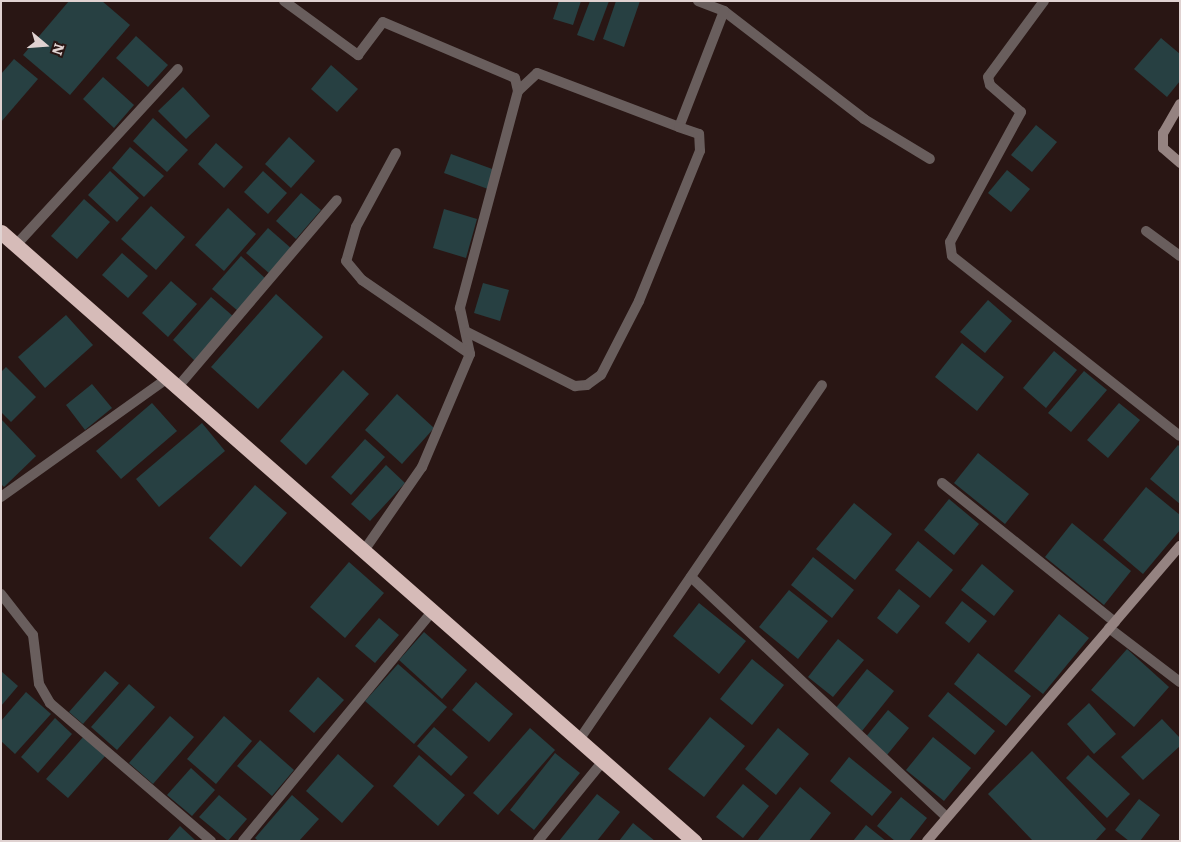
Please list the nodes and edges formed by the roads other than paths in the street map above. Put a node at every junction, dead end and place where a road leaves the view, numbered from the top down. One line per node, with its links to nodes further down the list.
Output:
1 (284, 1): 6 (street)
2 (698, 1): 4 (street)
3 (1044, 1): 21 (street)
4 (724, 11): 8 (street); 10 (street)
5 (178, 69): 15 (street)
6 (518, 91): 8 (street); 17 (street)
7 (1180, 104): 11 (street)
8 (679, 127): 17 (street)
9 (396, 154): 18 (street)
10 (930, 159)
11 (1180, 163)
12 (337, 200): 19 (street)
13 (1146, 231): 16 (street)
14 (1, 232): 15 (highway)
15 (16, 245): 19 (highway)
16 (1180, 256)
17 (467, 332): 18 (street)
18 (470, 354): 25 (street)
19 (171, 384): 23 (street); 25 (highway)
20 (822, 385): 26 (street)
21 (1180, 436)
22 (942, 483): 29 (street)
23 (1, 497)
24 (1180, 546): 29 (street)
25 (363, 552): 28 (highway)
26 (691, 577): 31 (street); 33 (street)
27 (1, 594): 34 (street)
28 (432, 612): 31 (highway); 35 (street)
29 (1112, 625): 30 (street); 33 (street)
30 (1180, 682)
31 (579, 740): 32 (highway)
32 (603, 761): 36 (street); 37 (highway)
33 (947, 817): 38 (street)
34 (211, 841)
35 (243, 841)
36 (538, 841)
37 (694, 841)
38 (927, 841)

